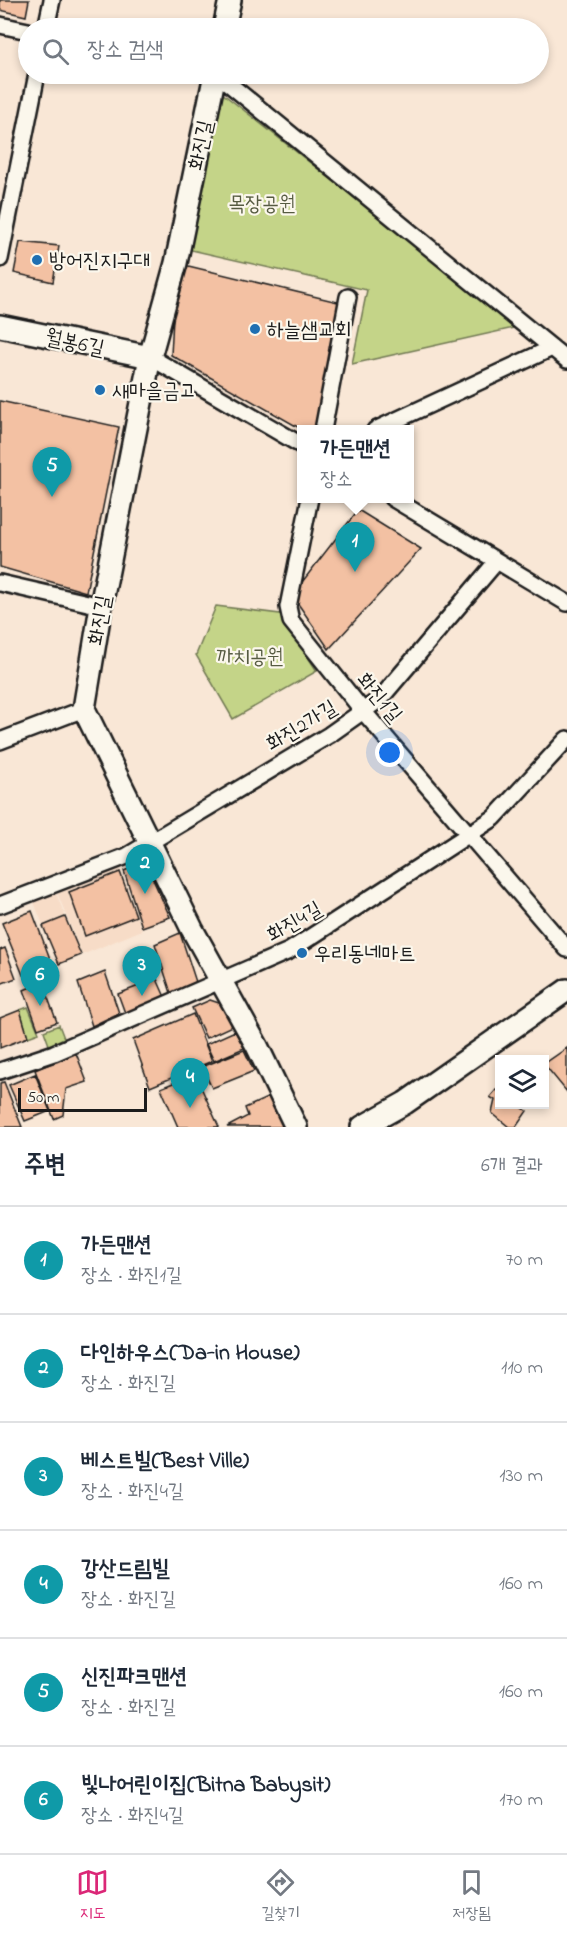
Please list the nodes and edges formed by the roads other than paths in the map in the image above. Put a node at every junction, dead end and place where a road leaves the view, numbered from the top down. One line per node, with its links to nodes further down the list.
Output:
1 (52, 0): 3 (street)
2 (230, 0): 4 (street)
3 (48, 18)
4 (226, 18)
5 (0, 25): 6 (street)
6 (18, 29)
7 (35, 84): 10 (street)
8 (214, 84): 14 (street, 화진길)
9 (228, 84): 13 (street)
10 (0, 259)
11 (348, 297): 16 (street)
12 (0, 326): 14 (street, 월봉6길)
13 (552, 348): 15 (street); 17 (street)
14 (150, 357): 18 (street); 24 (street, 화진길)
15 (567, 360)
16 (324, 425)
17 (384, 425)
18 (297, 443)
19 (309, 503): 26 (street, 화진1길)
20 (400, 503): 21 (street)
21 (497, 561): 23 (street); 26 (street, 화진2가길)
22 (0, 583): 24 (street)
23 (567, 603)
24 (101, 606): 25 (street, 화진길)
25 (84, 709): 28 (street); 30 (street)
26 (363, 711): 29 (street, 화진1길); 30 (street, 화진2가길)
27 (567, 739): 29 (street, 화진4길)
28 (0, 741)
29 (469, 834): 32 (street, 화진1길); 33 (street, 화진4길)
30 (149, 841): 31 (street, 화진2가길); 33 (street)
31 (0, 905)
32 (567, 949)
33 (220, 980): 35 (street, 화진4길); 36 (street)
34 (567, 990): 37 (street)
35 (0, 1071)
36 (296, 1127)
37 (362, 1127)

